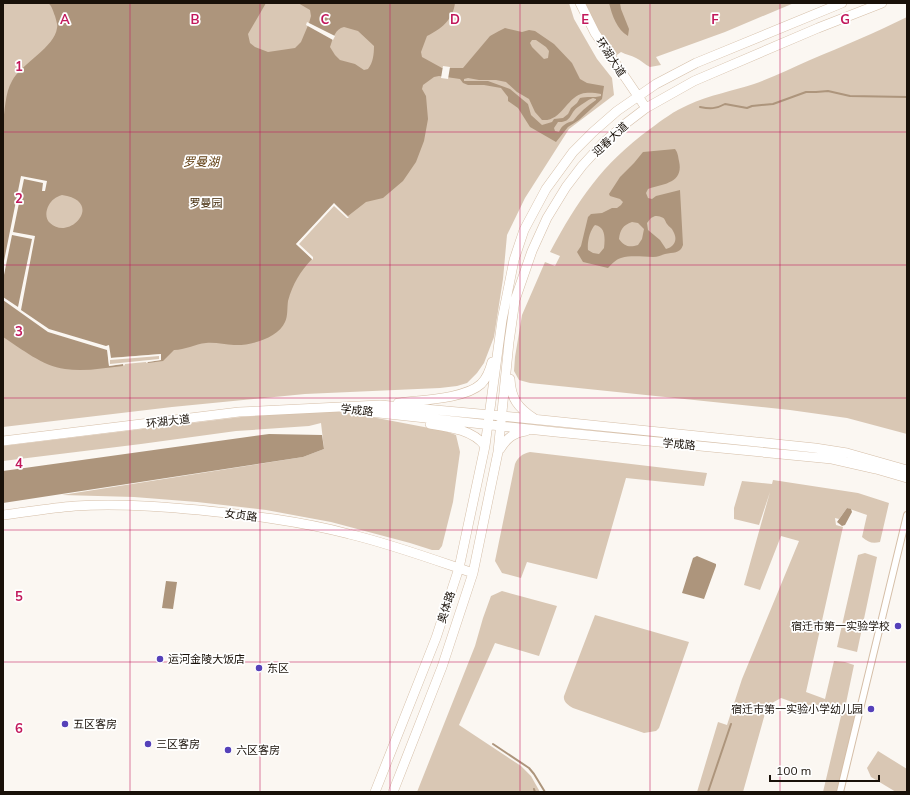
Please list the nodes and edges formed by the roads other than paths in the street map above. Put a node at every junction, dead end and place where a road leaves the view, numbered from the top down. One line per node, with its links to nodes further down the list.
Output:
1 (580, 3): 6 (main road, 环湖大道)
2 (842, 3): 4 (main road, 迎春大道)
3 (882, 3): 5 (main road, 迎春大道)
4 (696, 63): 5 (main road); 6 (main road, 迎春大道)
5 (701, 78): 7 (main road, 迎春大道)
6 (638, 96): 7 (main road, 环湖大道); 8 (main road, 迎春大道)
7 (646, 108): 9 (main road, 迎春大道)
8 (593, 132): 9 (main road); 10 (main road, 迎春大道)
9 (603, 143): 11 (main road, 迎春大道)
10 (499, 340): 13 (main road); 14 (main road, 迎春大道)
11 (509, 342): 15 (main road, 迎春大道); 16 (main road)
12 (333, 408): 13 (main road, 学成路); 20 (main road, 环湖大道)
13 (378, 409): 14 (main road, 学成路); 17 (main road, 学成路); 21 (main road)
14 (490, 415): 15 (main road, 学成路); 17 (main road, 奥体路)
15 (502, 416): 16 (main road, 学成路); 18 (main road, 奥体路)
16 (536, 419): 23 (main road, 学成路)
17 (488, 425): 18 (main road, 学成路); 21 (main road, 奥体路)
18 (501, 426): 19 (main road, 学成路); 22 (main road, 奥体路)
19 (532, 430): 22 (main road); 24 (main road, 学成路)
20 (3, 441)
21 (485, 446): 27 (main road, 奥体路)
22 (498, 452): 28 (main road, 奥体路)
23 (907, 470)
24 (907, 478)
25 (3, 515): 27 (main road, 女贞路)
26 (907, 516): 31 (street)
27 (459, 568): 28 (main road, 女贞路); 29 (main road, 奥体路)
28 (473, 573): 30 (main road, 奥体路)
29 (375, 792)
30 (393, 792)
31 (840, 792)

